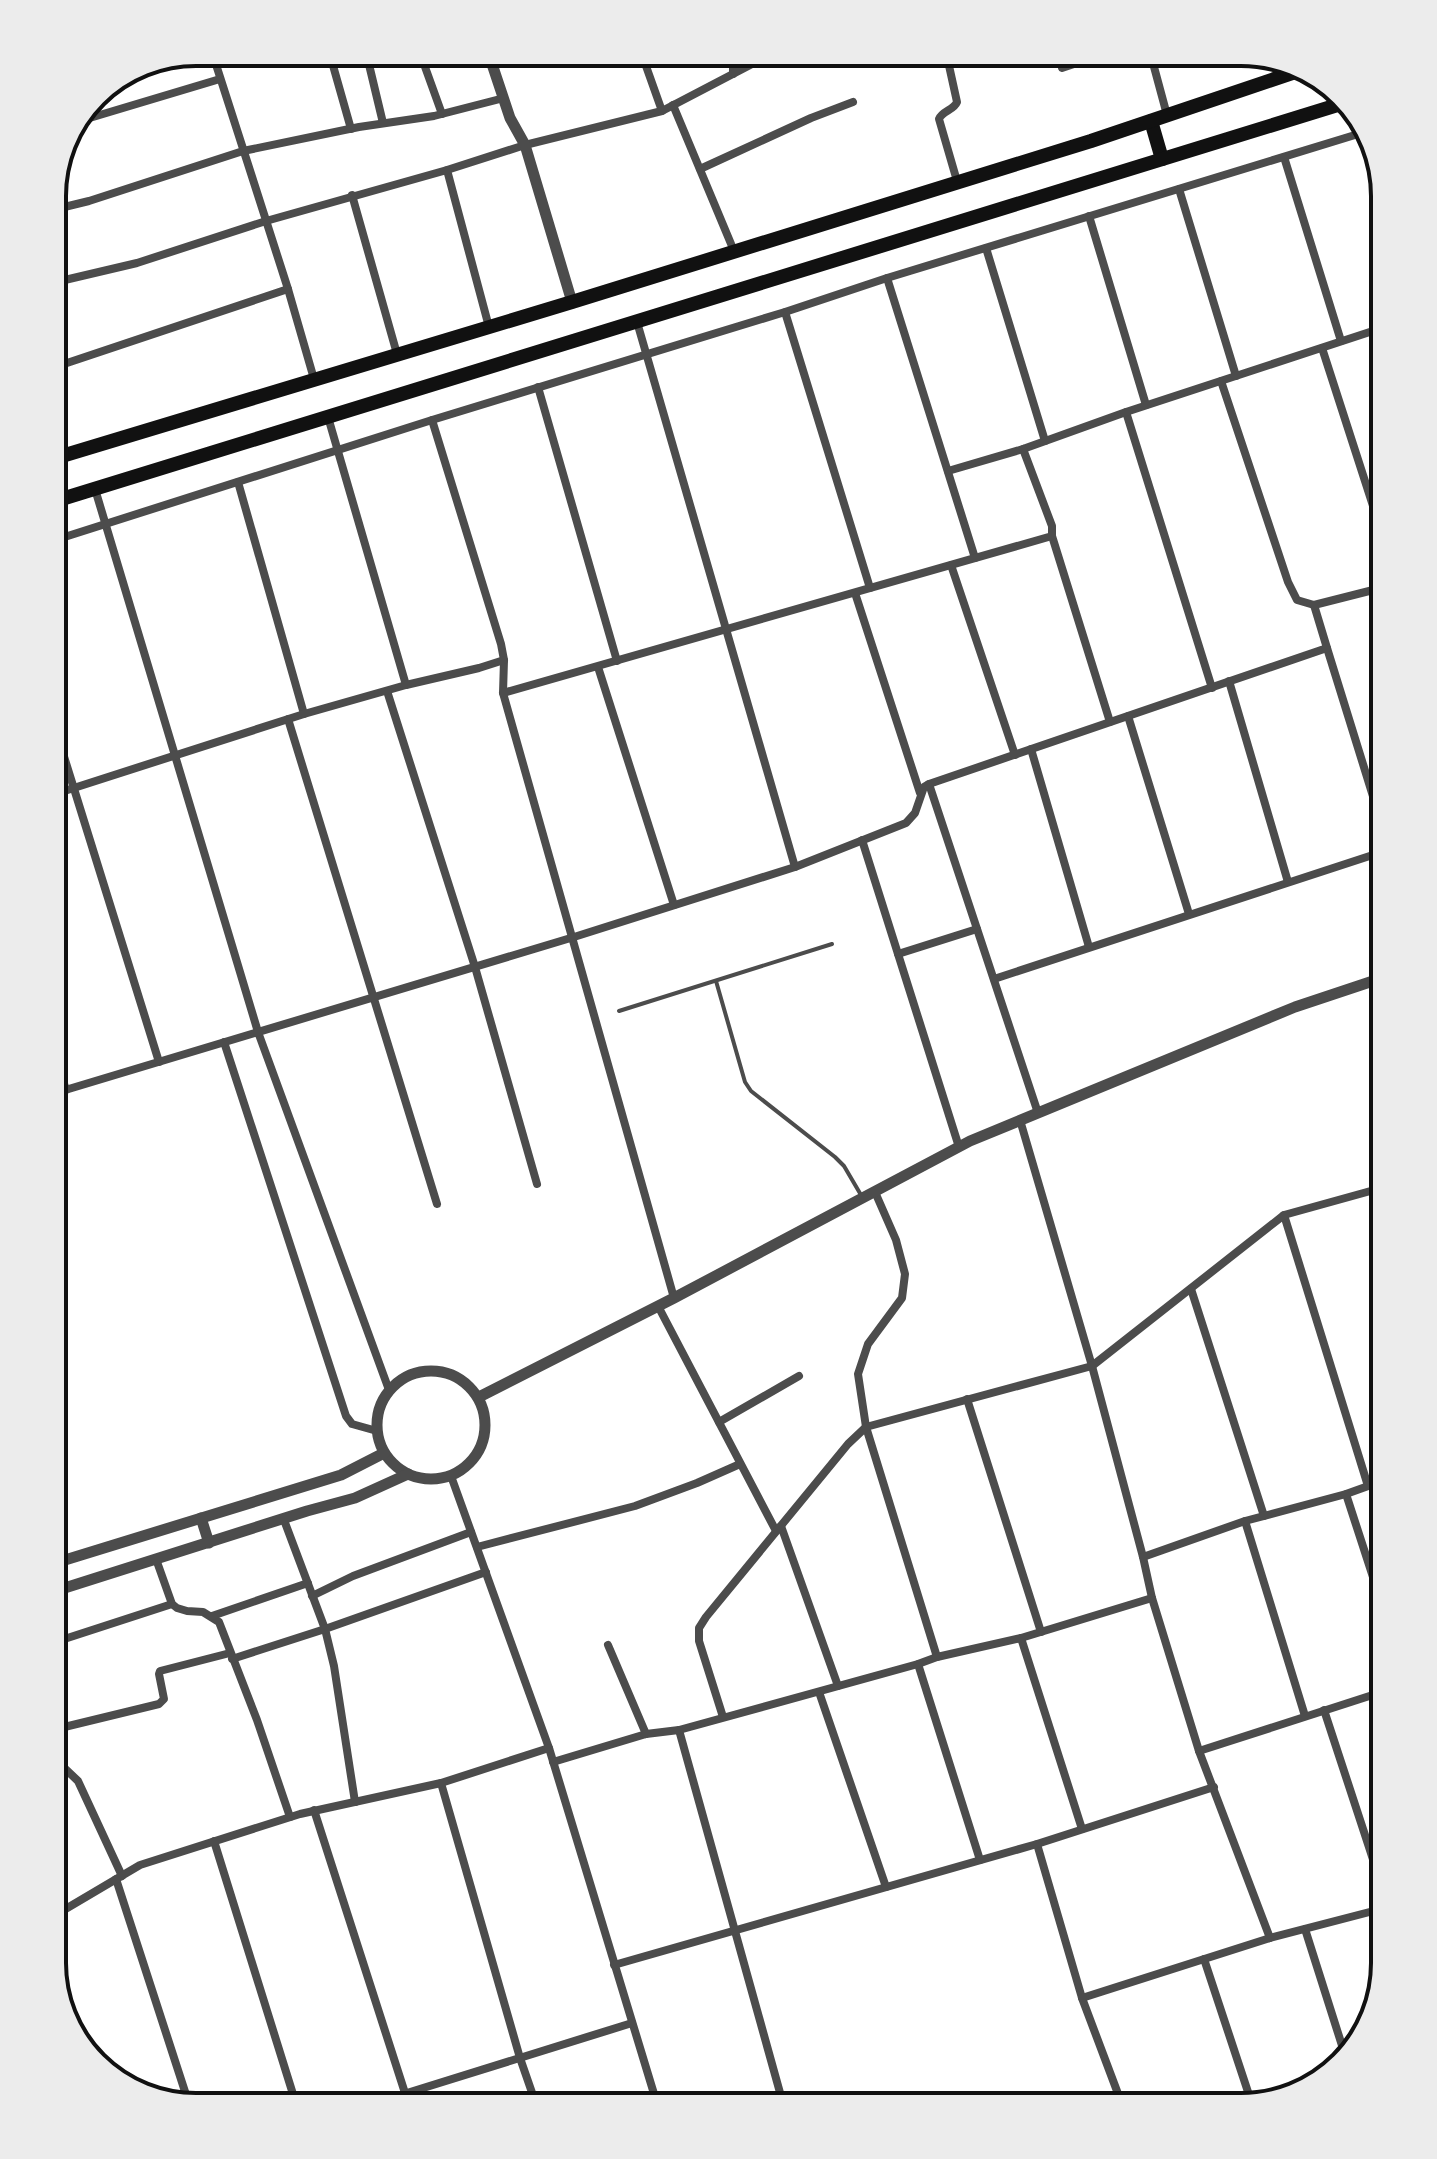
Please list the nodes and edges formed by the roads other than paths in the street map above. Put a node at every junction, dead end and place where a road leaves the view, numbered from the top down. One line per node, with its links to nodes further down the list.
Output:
1 (216, 66): 15 (street)
2 (333, 66): 26 (street)
3 (369, 66): 25 (street)
4 (425, 66): 21 (street)
5 (493, 66): 16 (street)
6 (646, 66): 20 (street)
7 (733, 66): 13 (street)
8 (748, 66): 13 (street)
9 (949, 66): 34 (street)
10 (1068, 66): 12 (street)
11 (1154, 66): 22 (street)
12 (1062, 68)
13 (733, 74): 18 (street)
14 (1287, 75): 22 (main road)
15 (220, 79): 23 (street); 29 (street)
16 (504, 98): 21 (street); 28 (street)
17 (853, 102): 32 (street)
18 (673, 105): 20 (street); 32 (street)
19 (1335, 106): 31 (main road)
20 (662, 111): 28 (street)
21 (442, 114): 25 (street)
22 (1167, 115): 24 (main road)
23 (93, 117)
24 (1151, 121): 31 (main road); 34 (main road)
25 (383, 123): 26 (street)
26 (351, 129): 29 (street)
27 (1356, 135): 30 (street)
28 (525, 145): 33 (street); 45 (street)
29 (243, 151): 37 (street); 39 (street)
30 (1284, 157): 35 (street); 50 (street)
31 (1162, 159): 47 (main road)
32 (700, 169): 41 (street)
33 (447, 170): 36 (street); 48 (street)
34 (957, 181): 41 (main road)
35 (1179, 189): 38 (street); 55 (street)
36 (352, 195): 39 (street); 52 (street)
37 (66, 207)
38 (1089, 216): 40 (street); 59 (street)
39 (266, 221): 43 (street); 44 (street)
40 (986, 248): 42 (street); 63 (street)
41 (734, 251): 45 (main road)
42 (887, 278): 46 (street); 67 (street)
43 (66, 280)
44 (288, 289): 54 (street); 56 (street)
45 (572, 302): 48 (main road)
46 (785, 312): 53 (street); 77 (street)
47 (637, 322): 53 (street); 61 (main road)
48 (489, 327): 52 (main road)
49 (1371, 331): 50 (street)
50 (1341, 341): 51 (street)
51 (1322, 348): 55 (street); 71 (street)
52 (397, 354): 56 (main road)
53 (647, 355): 58 (street); 81 (street)
54 (66, 363)
55 (1236, 376): 57 (street)
56 (314, 379): 66 (main road)
57 (1221, 381): 59 (street); 80 (street)
58 (538, 387): 62 (street); 84 (street)
59 (1146, 405): 60 (street)
60 (1126, 412): 63 (street); 88 (street)
61 (328, 417): 65 (street); 69 (main road)
62 (432, 420): 65 (street); 83 (street)
63 (1045, 441): 64 (street)
64 (1023, 449): 67 (street); 73 (street)
65 (338, 450): 68 (street); 87 (street)
66 (66, 451)
67 (948, 471): 75 (street)
68 (238, 482): 72 (street); 91 (street)
69 (95, 489): 70 (main road); 72 (street)
70 (66, 498)
71 (1371, 500)
72 (107, 524): 74 (street); 97 (street)
73 (1052, 536): 75 (street); 94 (street)
74 (66, 537)
75 (975, 558): 76 (street)
76 (951, 565): 77 (street); 96 (street)
77 (870, 588): 79 (street)
78 (1371, 591): 80 (street)
79 (855, 593): 81 (street); 103 (street)
80 (1314, 605): 82 (street)
81 (725, 630): 84 (street); 106 (street)
82 (1327, 648): 86 (street); 101 (street)
83 (504, 660): 87 (street); 90 (street)
84 (617, 661): 85 (street)
85 (598, 667): 90 (street); 108 (street)
86 (1229, 681): 88 (street); 107 (street)
87 (406, 685): 89 (street)
88 (1212, 688): 92 (street)
89 (387, 691): 91 (street); 115 (street)
90 (503, 693): 111 (street)
91 (304, 714): 93 (street)
92 (1128, 716): 94 (street); 109 (street)
93 (288, 719): 97 (street); 119 (street)
94 (1110, 722): 95 (street)
95 (1031, 749): 96 (street); 113 (street)
96 (1015, 755): 99 (street)
97 (175, 756): 100 (street); 121 (street)
98 (66, 763): 100 (street)
99 (929, 784): 103 (street); 110 (street)
100 (74, 788): 102 (street); 123 (street)
101 (1371, 790)
102 (66, 791)
103 (920, 793): 104 (street)
104 (862, 840): 106 (street); 114 (street)
105 (1371, 856): 107 (street)
106 (795, 867): 108 (street)
107 (1288, 882): 109 (street)
108 (674, 905): 111 (street)
109 (1189, 914): 113 (street)
110 (977, 929): 114 (street); 116 (street)
111 (574, 937): 115 (street); 135 (street)
112 (832, 944): 117 (lane)
113 (1089, 947): 116 (street)
114 (898, 954): 127 (street)
115 (475, 967): 119 (street); 128 (street)
116 (994, 979): 125 (street)
117 (716, 981): 120 (lane); 131 (lane)
118 (1371, 982): 125 (street)
119 (372, 997): 121 (street); 132 (street)
120 (619, 1011)
121 (258, 1032): 122 (street); 139 (street)
122 (224, 1042): 123 (street); 144 (street)
123 (159, 1062): 124 (street)
124 (66, 1090)
125 (1038, 1113): 126 (street)
126 (1020, 1120): 127 (street); 137 (street)
127 (959, 1147): 130 (street)
128 (537, 1184)
129 (1371, 1191): 133 (street)
130 (875, 1192): 131 (street); 143 (street)
131 (863, 1198): 135 (street)
132 (437, 1204)
133 (1284, 1215): 134 (street); 150 (street)
134 (1191, 1289): 137 (street); 152 (street)
135 (674, 1298): 136 (street)
136 (658, 1306): 140 (street); 142 (street)
137 (1092, 1366): 141 (street); 160 (street)
138 (799, 1376): 142 (street)
139 (389, 1390): 140 (street); 144 (street)
140 (479, 1397): 148 (street)
141 (967, 1399): 143 (street); 172 (street)
142 (719, 1422): 146 (street)
143 (866, 1427): 156 (street); 177 (street)
144 (377, 1431): 145 (street)
145 (384, 1453): 147 (street); 153 (street)
146 (740, 1464): 156 (street); 159 (street)
147 (408, 1474): 148 (street); 154 (street)
148 (451, 1476): 157 (street)
149 (1371, 1485): 150 (street)
150 (1368, 1486): 151 (street)
151 (1346, 1494): 152 (street); 163 (street)
152 (1264, 1516): 155 (street)
153 (201, 1518): 158 (street); 162 (street)
154 (284, 1520): 158 (street); 165 (street)
155 (1245, 1521): 160 (street); 183 (street)
156 (779, 1528): 179 (street); 184 (street)
157 (471, 1532): 159 (street); 167 (street)
158 (209, 1543): 161 (street)
159 (477, 1547): 164 (street)
160 (1143, 1557): 168 (street)
161 (156, 1559): 166 (street); 169 (street)
162 (66, 1560)
163 (1371, 1571)
164 (486, 1572): 171 (street); 188 (street)
165 (308, 1583): 167 (street); 170 (street)
166 (66, 1588)
167 (312, 1596): 171 (street)
168 (1152, 1598): 172 (street); 189 (street)
169 (172, 1604): 170 (street); 173 (street)
170 (212, 1616): 176 (street)
171 (325, 1629): 176 (street); 194 (street)
172 (1041, 1632): 174 (street)
173 (66, 1638)
174 (1021, 1638): 177 (street); 197 (street)
175 (608, 1645): 187 (street)
176 (231, 1656): 185 (street); 196 (street)
177 (937, 1657): 178 (street)
178 (918, 1664): 179 (street); 201 (street)
179 (838, 1686): 180 (street)
180 (819, 1692): 184 (street); 203 (street)
181 (1371, 1695): 182 (street)
182 (1324, 1710): 183 (street); 200 (street)
183 (1305, 1716): 189 (street)
184 (723, 1717): 186 (street)
185 (66, 1727)
186 (679, 1730): 187 (street); 207 (street)
187 (646, 1734): 190 (street)
188 (549, 1748): 190 (street); 192 (street)
189 (1199, 1751): 193 (street)
190 (553, 1762): 210 (street)
191 (66, 1770): 202 (street)
192 (441, 1783): 194 (street); 214 (street)
193 (1214, 1787): 197 (street); 208 (street)
194 (355, 1802): 195 (street)
195 (314, 1810): 196 (street); 217 (street)
196 (290, 1817): 198 (street)
197 (1082, 1829): 199 (street)
198 (214, 1841): 202 (street); 216 (street)
199 (1037, 1844): 201 (street); 211 (street)
200 (1371, 1853)
201 (980, 1860): 203 (street)
202 (119, 1877): 204 (street); 215 (street)
203 (886, 1887): 207 (street)
204 (66, 1909)
205 (1371, 1912): 206 (street)
206 (1305, 1929): 208 (street); 213 (street)
207 (735, 1930): 210 (street); 220 (street)
208 (1270, 1938): 209 (street)
209 (1204, 1959): 211 (street); 222 (street)
210 (614, 1965): 212 (street)
211 (1082, 1998): 221 (street)
212 (632, 2023): 214 (street); 219 (street)
213 (1342, 2045)
214 (520, 2058): 217 (street); 218 (street)
215 (186, 2093)
216 (293, 2093)
217 (405, 2093)
218 (532, 2093)
219 (654, 2093)
220 (780, 2093)
221 (1118, 2093)
222 (1248, 2093)

